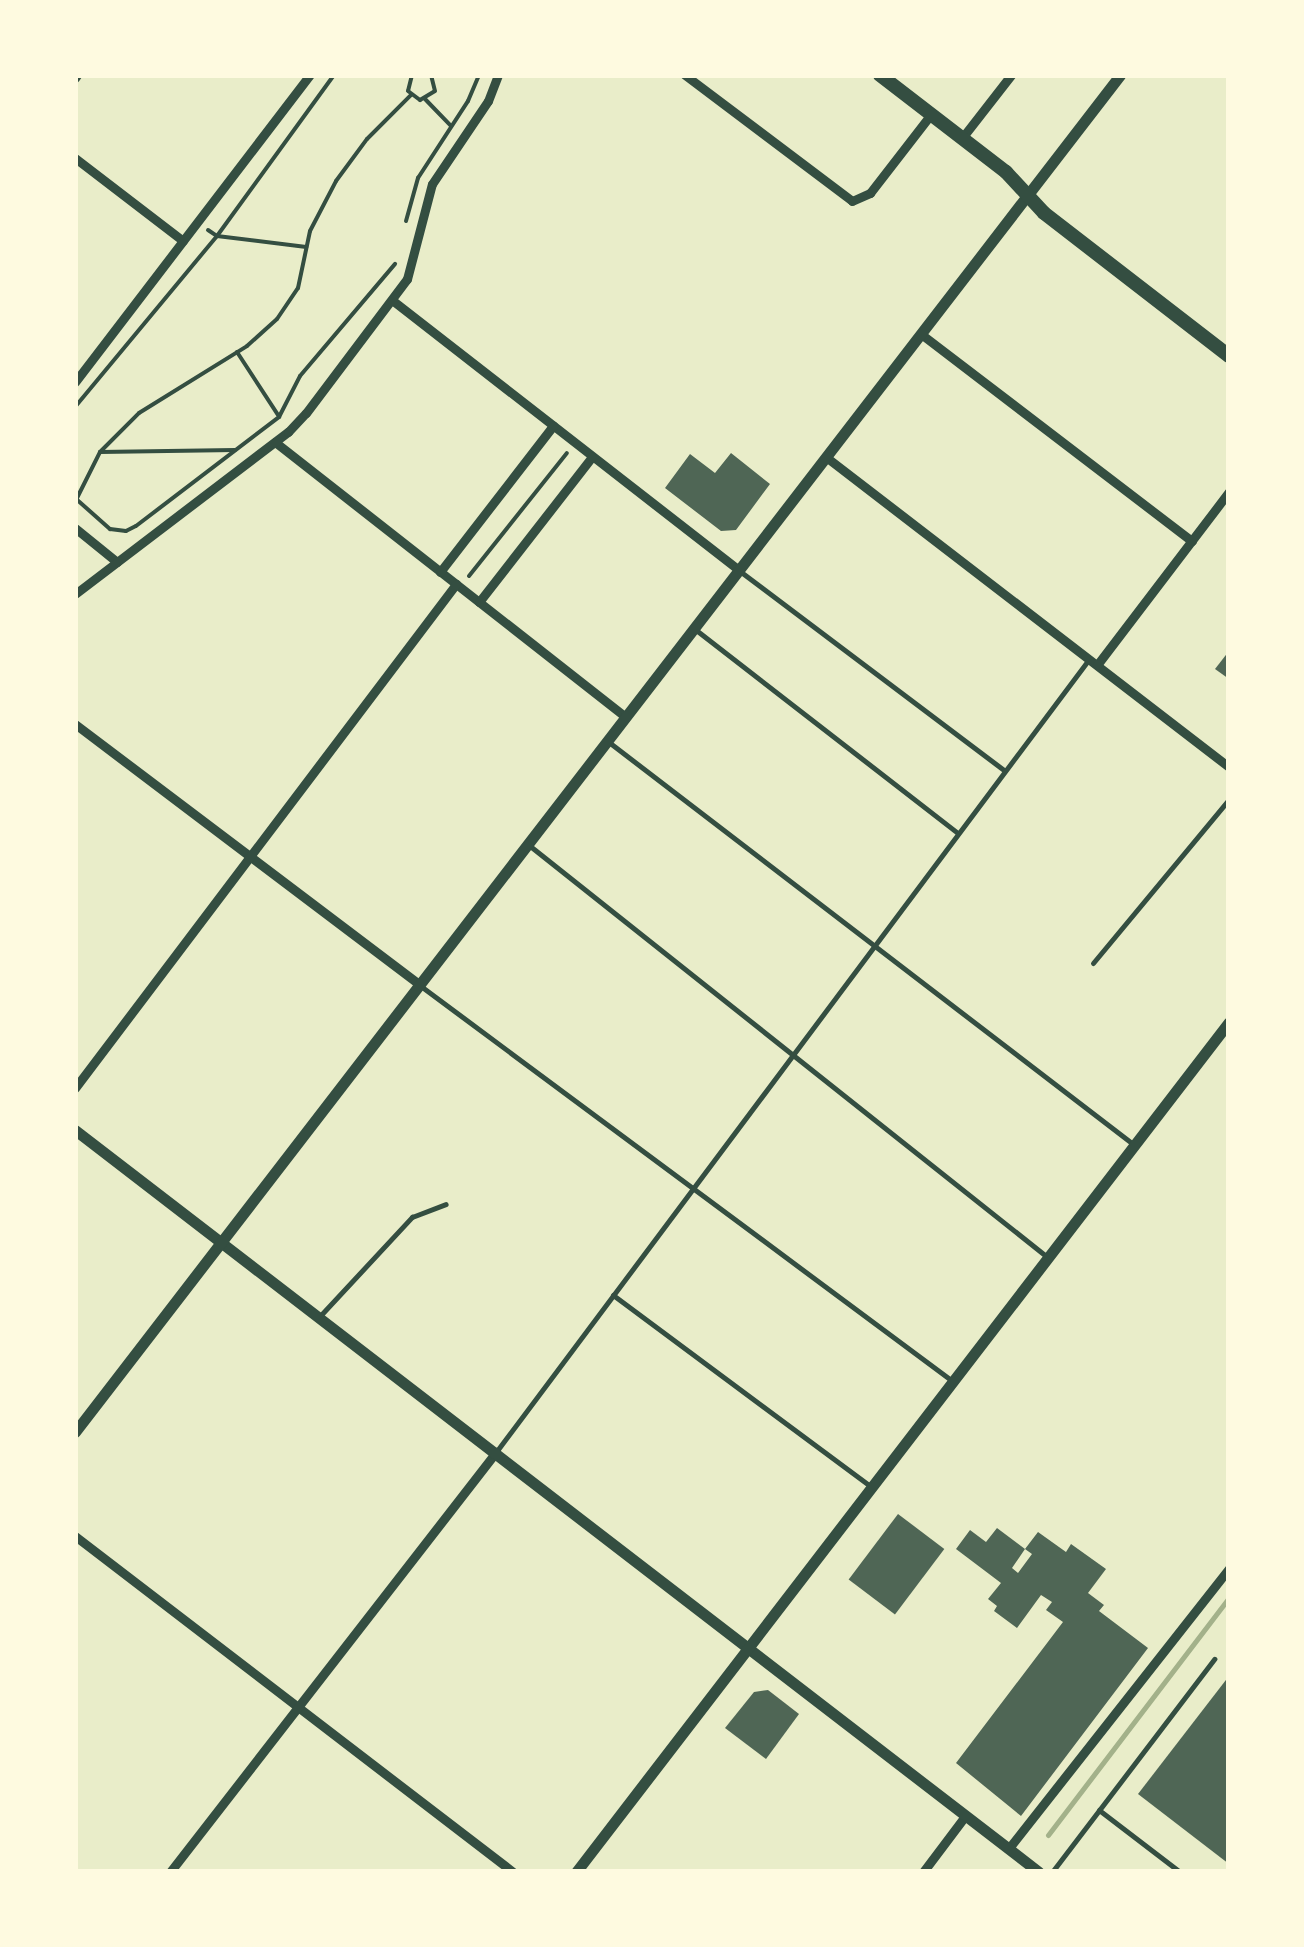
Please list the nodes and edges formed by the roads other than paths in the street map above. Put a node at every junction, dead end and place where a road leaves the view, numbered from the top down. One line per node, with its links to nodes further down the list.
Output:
1 (310, 75): 11 (street)
2 (498, 75): 12 (street)
3 (685, 75): 7 (street)
4 (880, 75): 7 (main road)
5 (1011, 75): 8 (street)
6 (1120, 75): 10 (street)
7 (931, 114): 8 (main road)
8 (962, 138): 10 (main road)
9 (75, 158): 11 (street)
10 (1028, 195): 13 (street); 14 (main road)
11 (183, 241): 15 (street)
12 (392, 300): 16 (street); 17 (street)
13 (921, 334): 19 (street); 22 (street)
14 (1229, 356)
15 (75, 382)
16 (554, 426): 18 (street); 25 (street)
17 (275, 442): 23 (street); 25 (street)
18 (592, 456): 24 (street); 28 (street)
19 (826, 457): 24 (street); 30 (street)
20 (1229, 492): 22 (street)
21 (75, 528): 23 (street)
22 (1192, 541): 30 (street)
23 (117, 562): 27 (street)
24 (739, 570): 29 (street); 35 (lane)
25 (440, 572): 26 (street)
26 (456, 584): 28 (street); 39 (street)
27 (75, 594)
28 (479, 602): 31 (street)
29 (694, 628): 31 (street); 37 (lane)
30 (1093, 662): 34 (street); 35 (lane)
31 (626, 717): 33 (street)
32 (75, 724): 39 (street)
33 (608, 741): 38 (street); 40 (lane)
34 (1229, 766)
35 (1005, 771): 37 (lane)
36 (1229, 799): 41 (lane)
37 (958, 833): 40 (lane)
38 (528, 845): 42 (street); 44 (lane)
39 (250, 856): 42 (street); 45 (street)
40 (874, 946): 44 (lane); 47 (lane)
41 (1093, 962)
42 (420, 985): 48 (lane); 50 (street)
43 (1229, 1022): 47 (street)
44 (793, 1055): 48 (lane); 51 (lane)
45 (75, 1088)
46 (75, 1130): 50 (street)
47 (1134, 1145): 51 (street)
48 (694, 1188): 52 (lane); 54 (lane)
49 (446, 1204): 53 (lane)
50 (222, 1242): 53 (street); 55 (street)
51 (1048, 1258): 54 (street)
52 (613, 1296): 56 (lane); 57 (lane)
53 (319, 1317): 56 (street)
54 (954, 1382): 57 (street)
55 (75, 1432)
56 (496, 1452): 60 (street); 62 (street)
57 (872, 1487): 60 (street)
58 (75, 1536): 62 (street)
59 (1229, 1568): 65 (street)
60 (750, 1647): 64 (street); 68 (street)
61 (1214, 1659): 63 (lane)
62 (298, 1708): 66 (street); 67 (street)
63 (1099, 1810): 71 (lane); 72 (lane)
64 (966, 1816): 65 (street); 69 (street)
65 (1009, 1848): 70 (street)
66 (170, 1872)
67 (513, 1872)
68 (576, 1872)
69 (923, 1872)
70 (1039, 1872)
71 (1052, 1872)
72 (1180, 1872)

